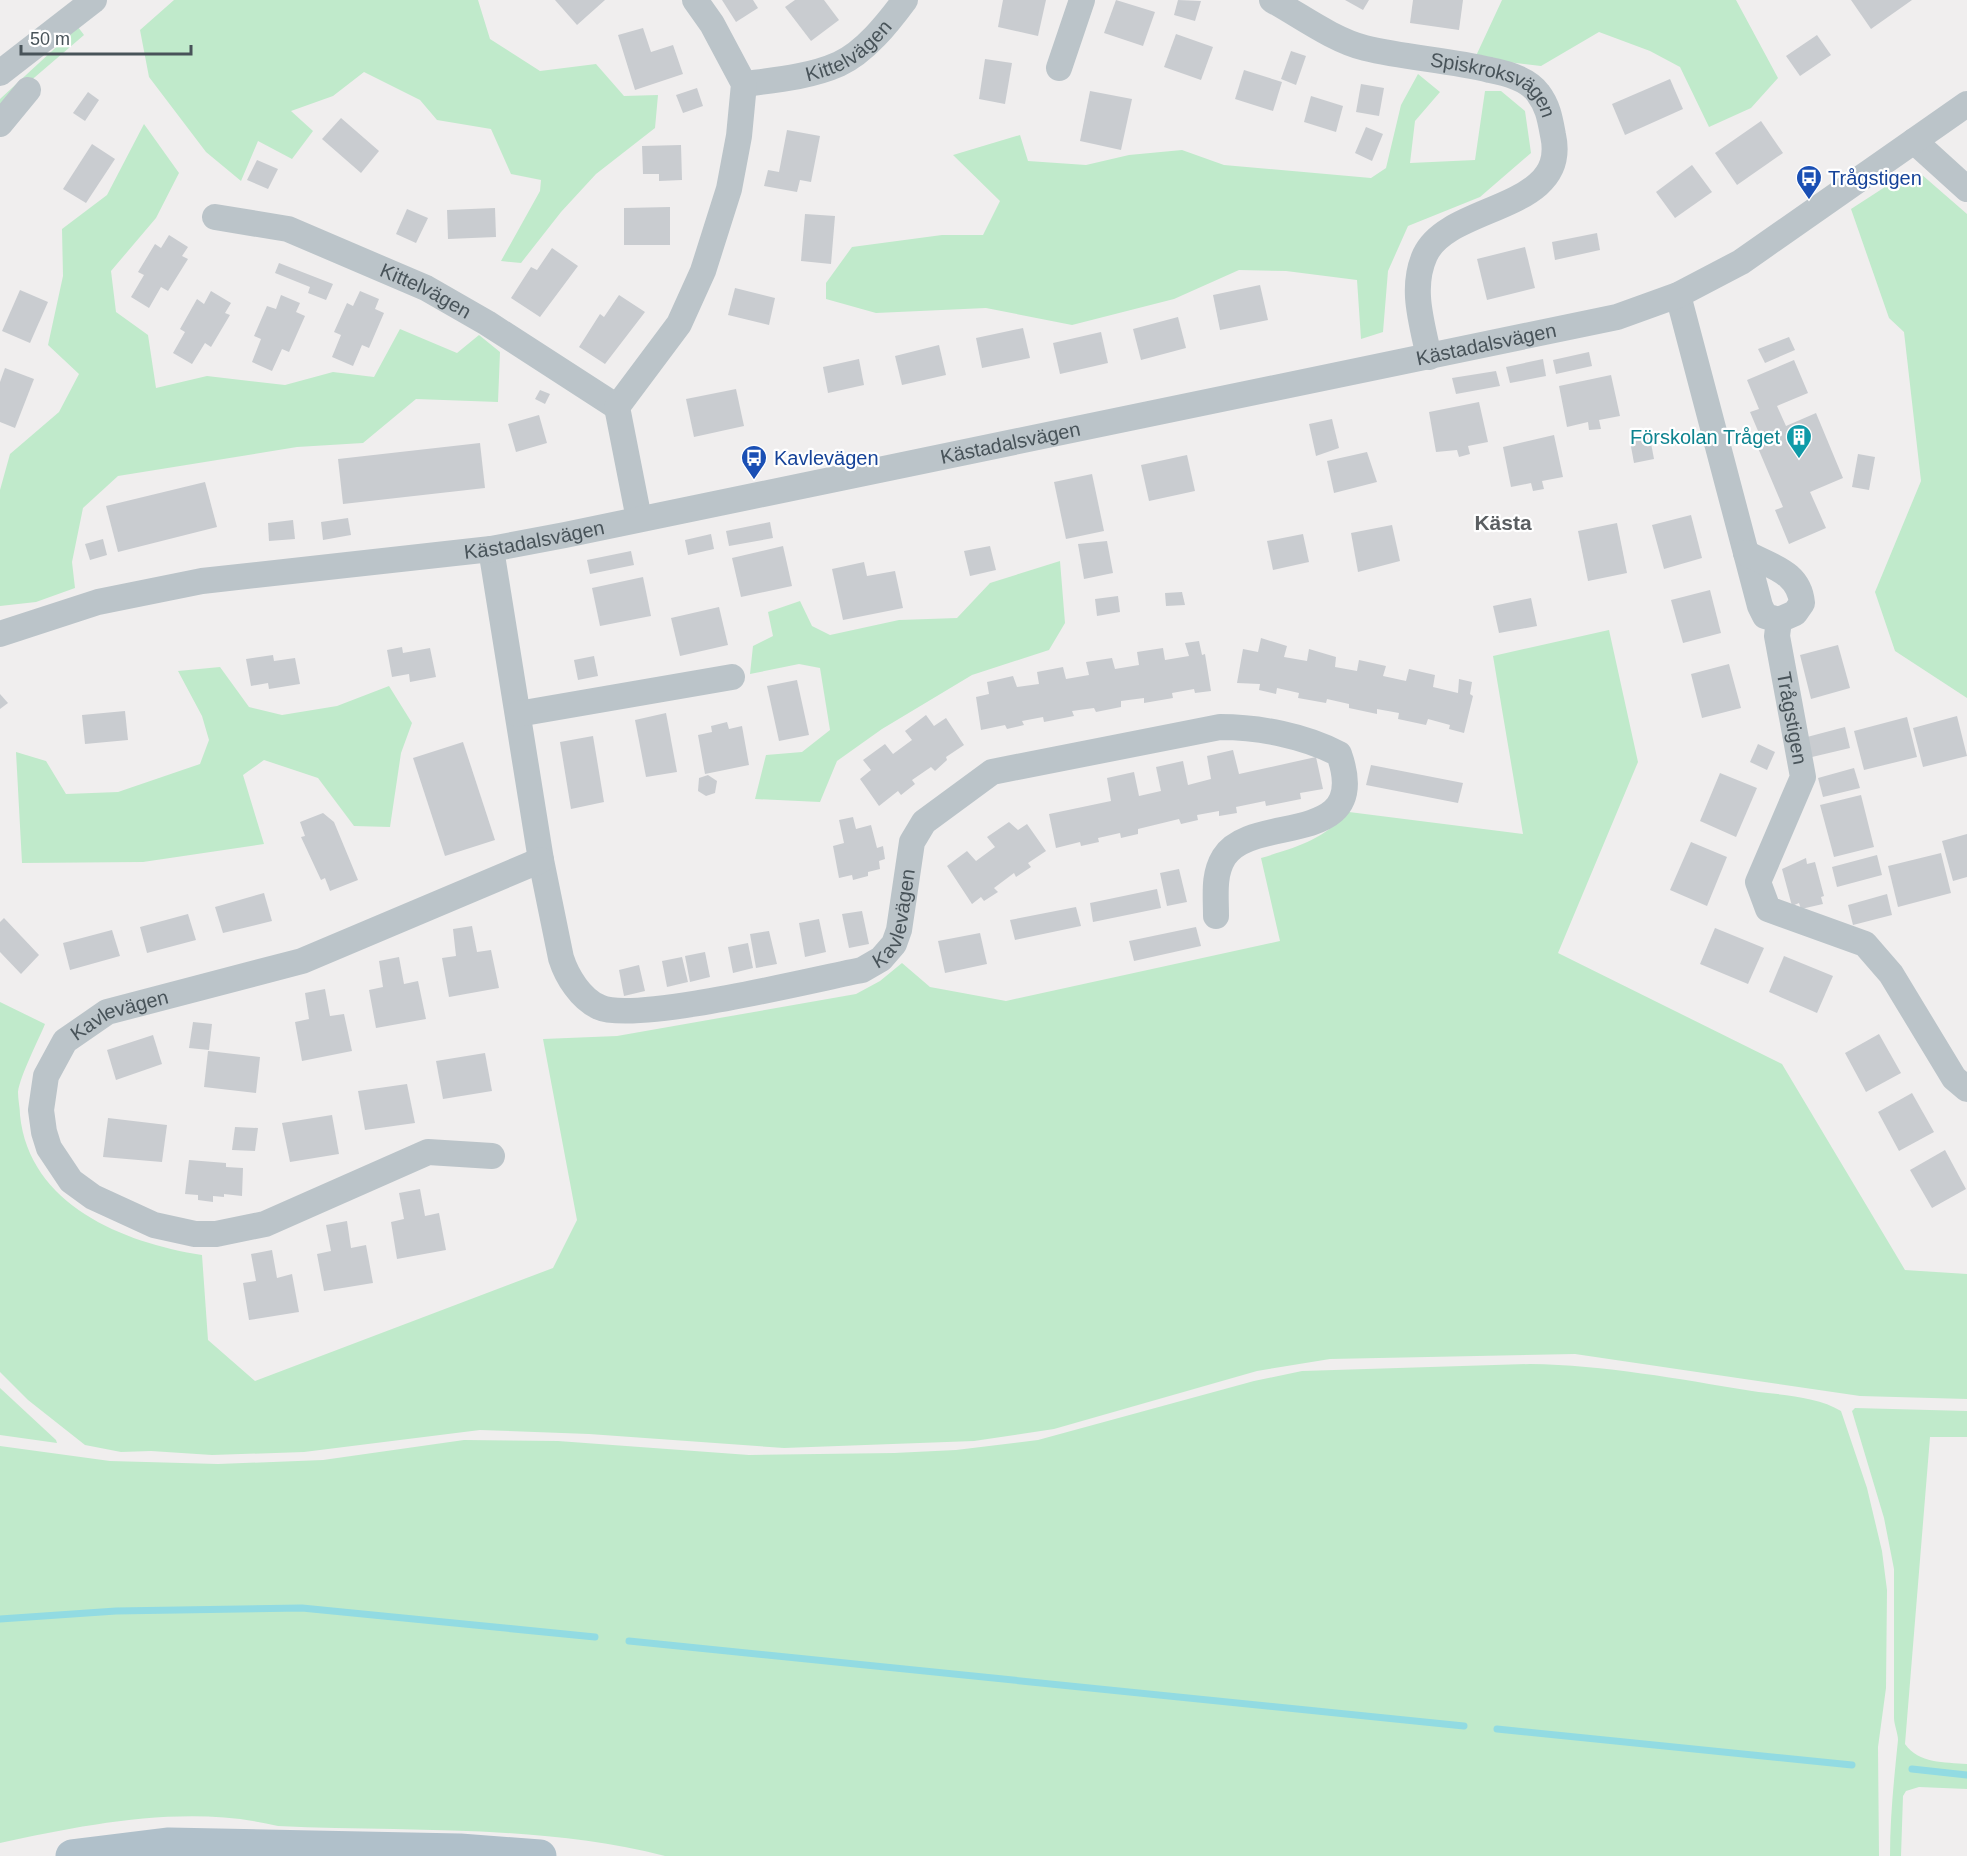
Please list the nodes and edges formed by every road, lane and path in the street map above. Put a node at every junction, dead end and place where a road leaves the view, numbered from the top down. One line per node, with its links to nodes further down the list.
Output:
1 (94, 0): 7 (street)
2 (695, 0): 8 (street)
3 (905, 0): 8 (street, Kittelvägen)
4 (1082, 0): 6 (street)
5 (1272, 0): 16 (street, Spiskroksvägen)
6 (1059, 68)
7 (0, 73)
8 (744, 84): 17 (street)
9 (28, 90): 11 (street)
10 (1967, 104): 12 (street, Kästadalsvägen)
11 (0, 124)
12 (1914, 141): 13 (street); 15 (street, Kästadalsvägen)
13 (1967, 189)
14 (215, 218): 17 (street, Kittelvägen)
15 (1678, 295): 16 (street, Kästadalsvägen); 20 (street)
16 (1429, 357): 18 (street, Kästadalsvägen)
17 (617, 407): 18 (street)
18 (639, 519): 19 (street, Kästadalsvägen)
19 (491, 549): 22 (street, Kästadalsvägen); 24 (street, Kavlevägen)
20 (1746, 553): 21 (street); 21 (street)
21 (1779, 620): 27 (street, Trågstigen)
22 (0, 634)
23 (732, 677): 24 (street)
24 (518, 714): 25 (street, Kavlevägen)
25 (541, 860): 26 (street, Kavlevägen); 28 (street, Kavlevägen)
26 (1216, 916)
27 (1967, 1089)
28 (492, 1156)
29 (358, 1848): 30 (main road); 31 (main road); 32 (main road)
30 (72, 1856)
31 (277, 1856)
32 (540, 1856)

